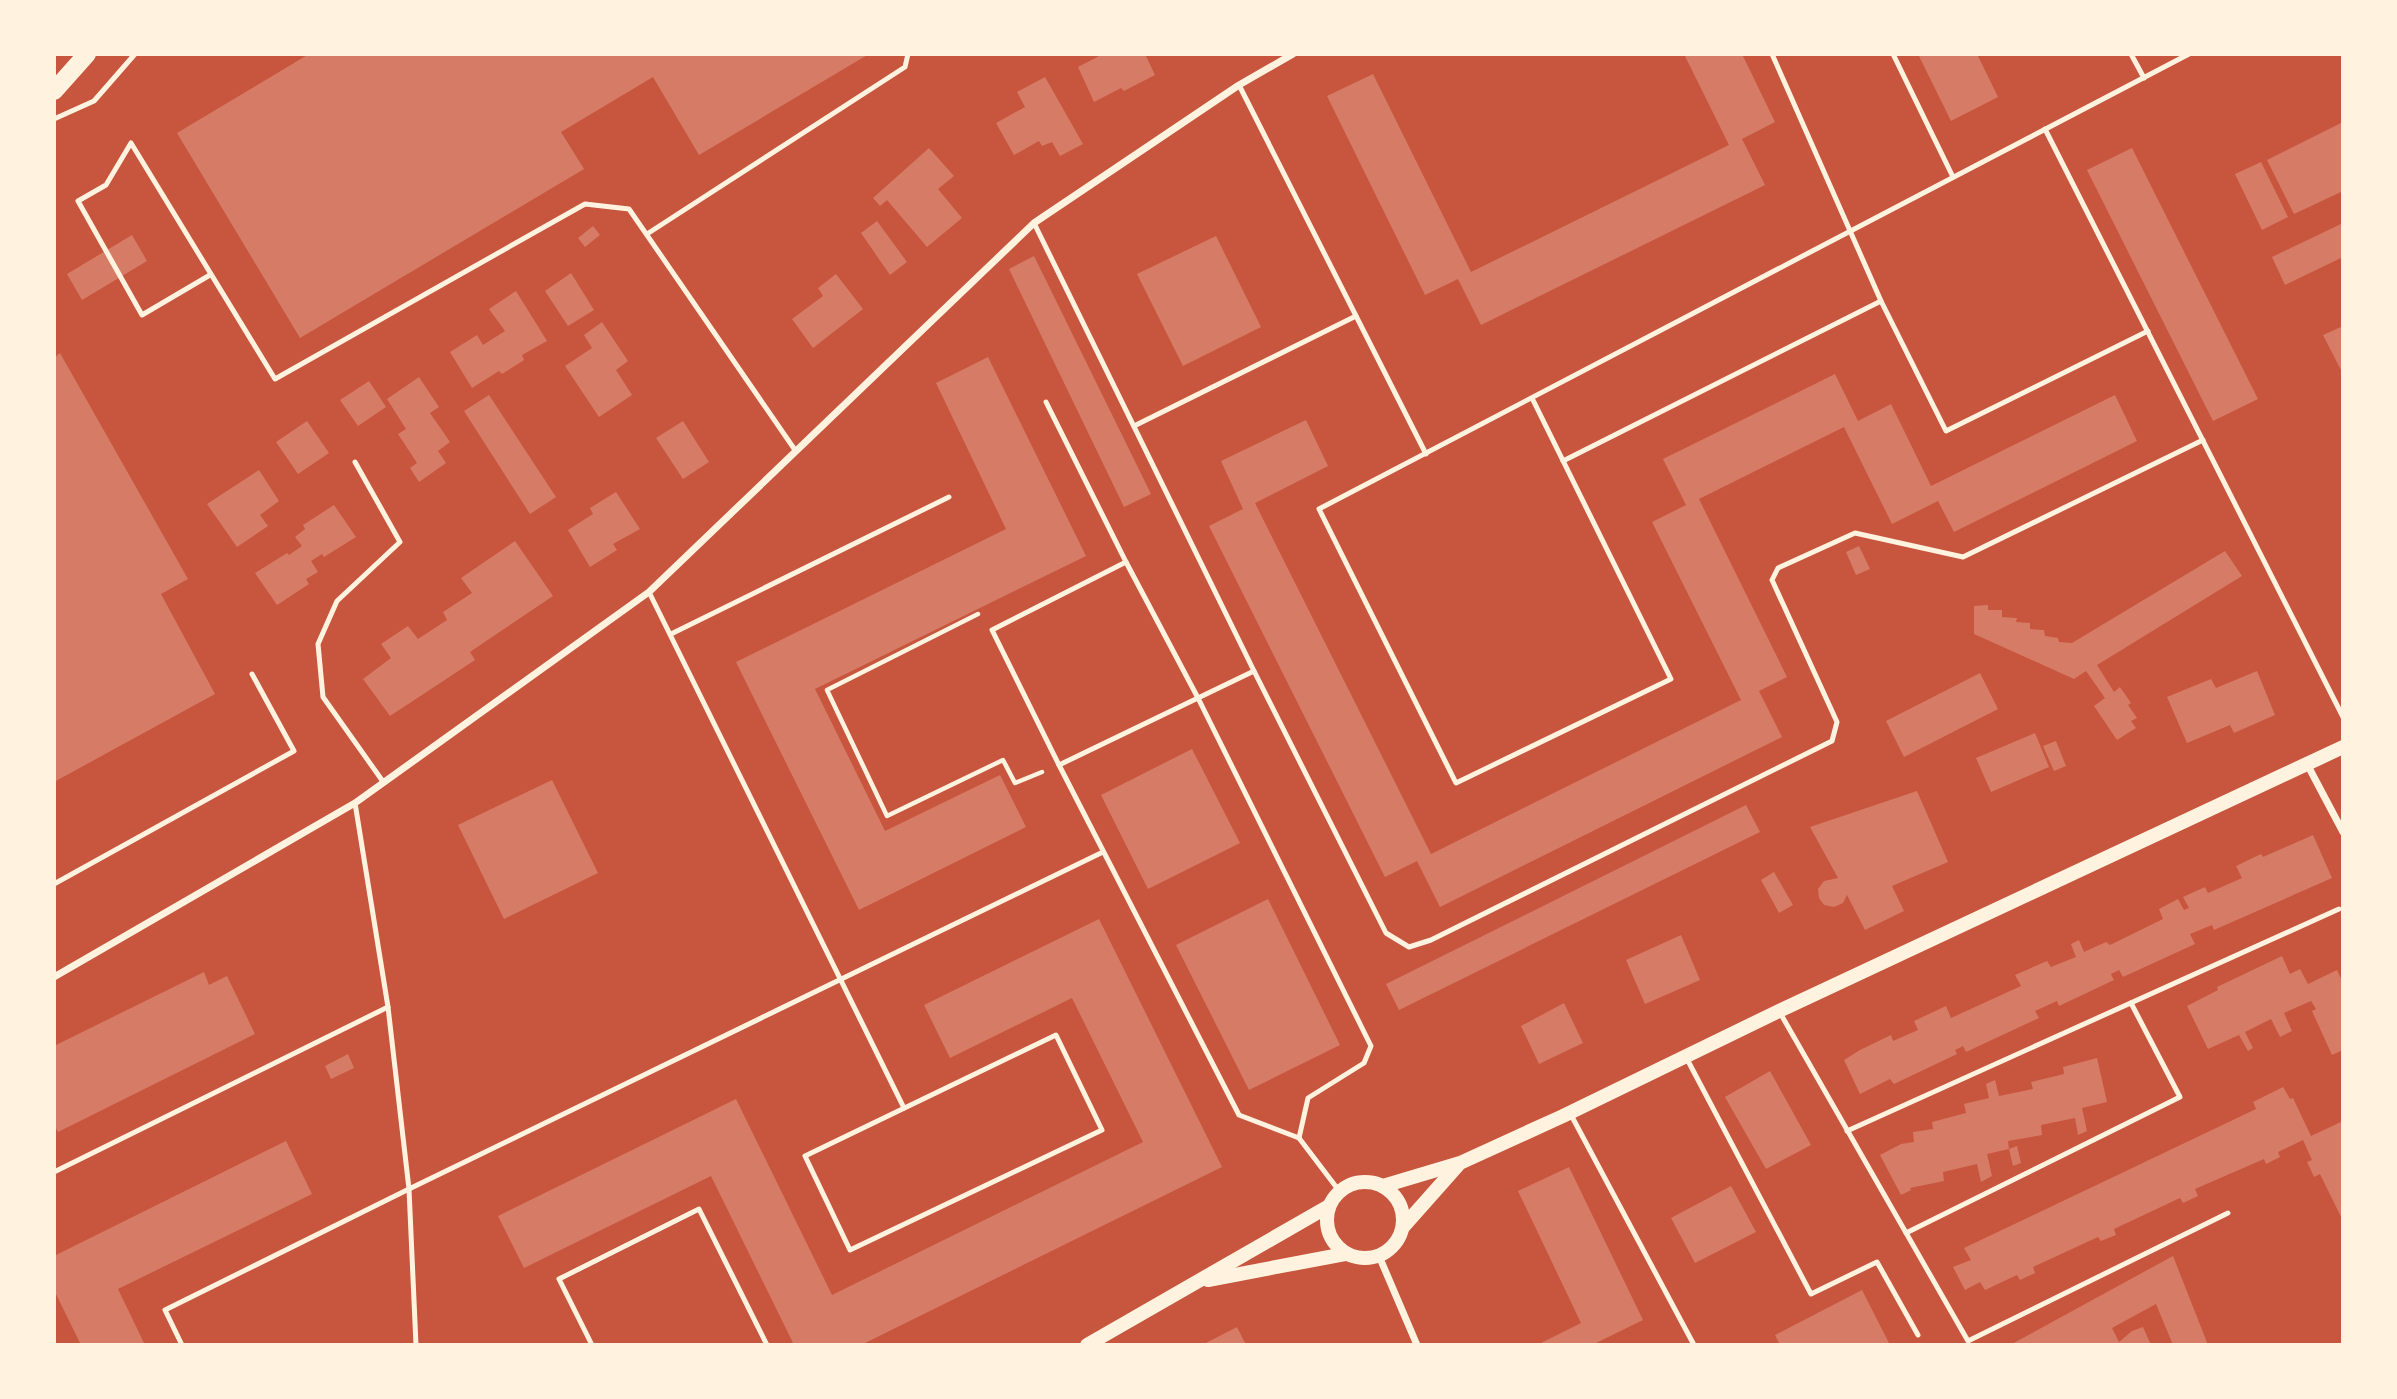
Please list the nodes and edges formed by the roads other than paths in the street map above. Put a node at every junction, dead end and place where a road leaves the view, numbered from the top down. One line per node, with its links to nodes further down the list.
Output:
1 (87, 54): 11 (main road)
2 (135, 54): 12 (lane)
3 (908, 54): 17 (lane)
4 (1293, 54): 10 (street)
5 (1772, 54): 16 (lane)
6 (1893, 54): 14 (lane)
7 (2131, 54): 9 (lane)
8 (2189, 54): 9 (lane)
9 (2144, 78): 13 (lane)
10 (1239, 85): 15 (street); 20 (lane)
11 (54, 91)
12 (54, 119)
13 (2045, 129): 14 (lane); 21 (lane)
14 (1953, 177): 16 (lane)
15 (1034, 223): 24 (lane); 26 (street)
16 (1850, 231): 19 (lane); 22 (lane)
17 (647, 234): 18 (lane); 26 (lane)
18 (210, 275): 18 (lane)
19 (1881, 301): 21 (lane); 28 (lane)
20 (1356, 316): 24 (lane); 27 (lane)
21 (2148, 331): 25 (lane)
22 (1532, 398): 27 (lane); 28 (lane)
23 (1046, 402): 31 (lane)
24 (1134, 426): 34 (lane)
25 (2203, 440): 34 (lane); 37 (lane)
26 (795, 450): 32 (street)
27 (1426, 453): 28 (lane)
28 (1563, 461)
29 (355, 462): 41 (lane)
30 (949, 497): 33 (lane)
31 (1126, 562): 36 (lane); 40 (lane)
32 (649, 592): 33 (lane); 41 (street)
33 (671, 634): 48 (lane)
34 (1254, 671): 36 (lane)
35 (252, 674): 45 (lane)
36 (1198, 698): 40 (lane); 56 (lane)
37 (2343, 717)
38 (2343, 747): 39 (main road)
39 (2307, 763): 43 (street); 51 (main road)
40 (1059, 765): 44 (lane)
41 (384, 783): 42 (street)
42 (355, 803): 47 (street); 50 (lane)
43 (2343, 832)
44 (1103, 852): 48 (lane); 56 (lane)
45 (54, 884)
46 (2339, 909): 49 (lane)
47 (54, 977)
48 (841, 979): 53 (lane); 60 (lane)
49 (2131, 1003): 55 (lane); 65 (lane)
50 (388, 1007): 58 (lane); 60 (lane)
51 (1779, 1011): 52 (main road); 55 (lane)
52 (1686, 1056): 54 (main road); 69 (lane)
53 (904, 1108): 53 (lane)
54 (1570, 1113): 57 (main road); 76 (lane)
55 (1847, 1131): 65 (lane)
56 (1298, 1138): 61 (lane)
57 (1460, 1163): 59 (main road); 64 (main road)
58 (54, 1172)
59 (1383, 1186): 61 (main road); 64 (main road)
60 (409, 1189): 71 (lane); 72 (lane)
61 (1340, 1192): 62 (main road)
62 (1329, 1206): 66 (main road); 68 (main road)
63 (2228, 1213): 65 (lane)
64 (1404, 1227): 67 (main road)
65 (1906, 1233)
66 (1345, 1254): 67 (main road); 68 (main road)
67 (1379, 1256): 75 (street)
68 (1196, 1282): 74 (main road)
69 (1918, 1335)
70 (591, 1344): 73 (lane)
71 (182, 1345)
72 (416, 1345)
73 (767, 1345)
74 (1087, 1345)
75 (1417, 1345)
76 (1694, 1345)

